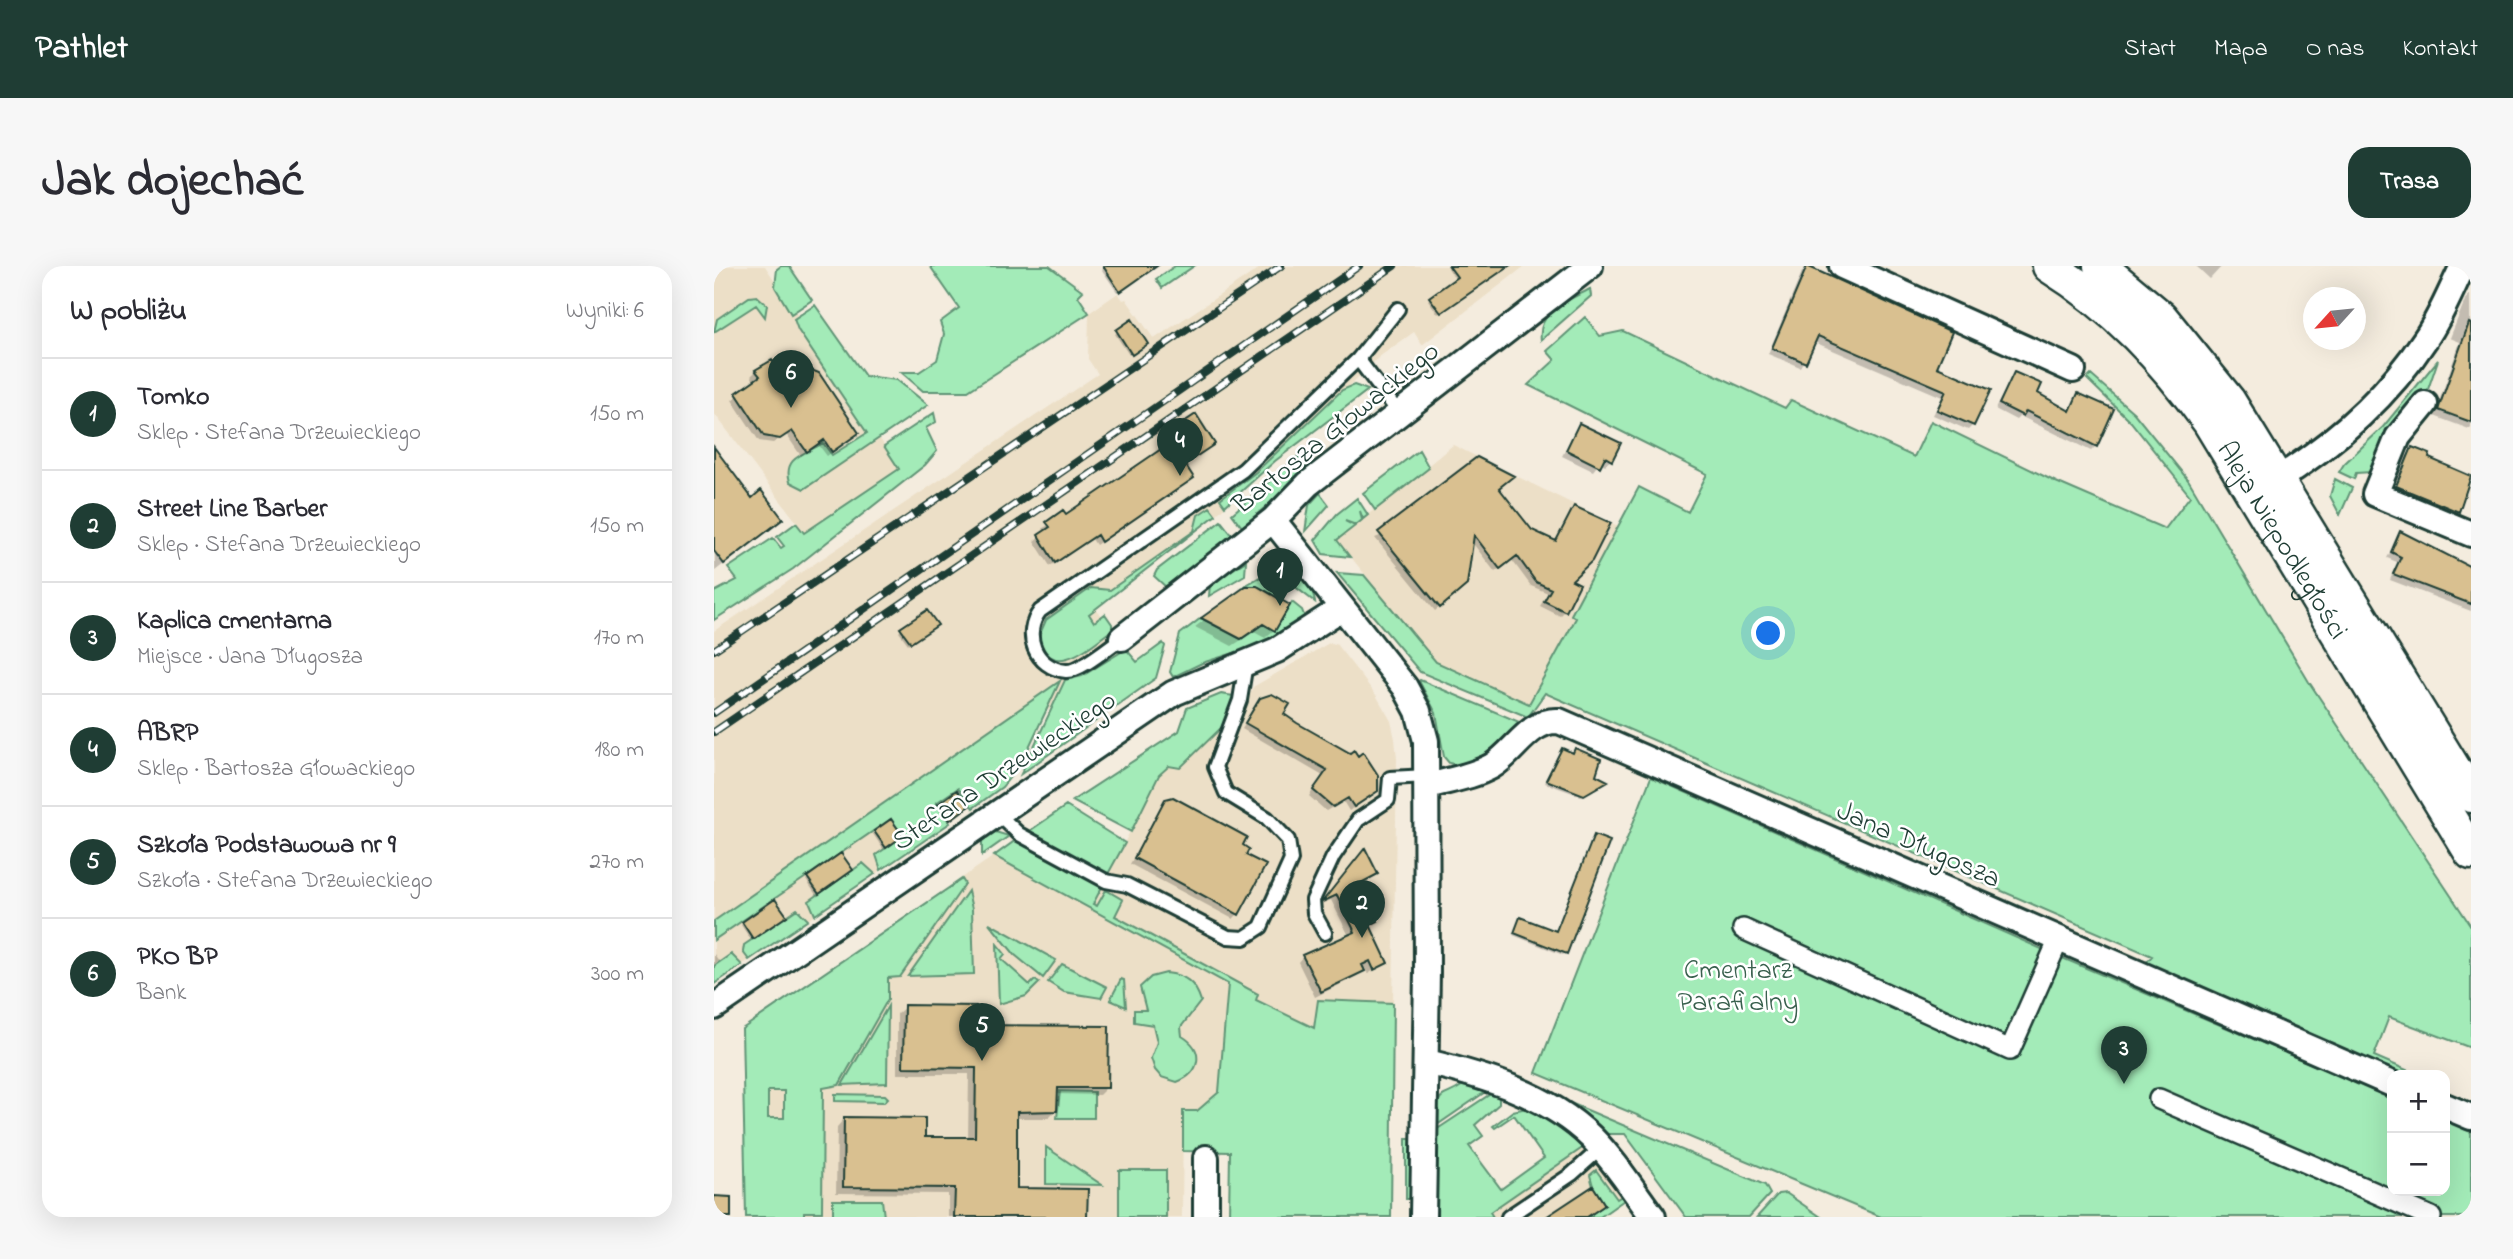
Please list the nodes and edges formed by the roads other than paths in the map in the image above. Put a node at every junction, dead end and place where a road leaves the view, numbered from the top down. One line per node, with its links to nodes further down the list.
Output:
1 (1590, 266): 10 (street, Bartosza Głowackiego)
2 (1842, 266): 8 (street)
3 (2049, 266): 11 (street, Aleja Niepodległości)
4 (2100, 266): 11 (street, Aleja Niepodległości)
5 (2463, 266): 11 (street)
6 (1398, 309): 7 (lane)
7 (1358, 359): 10 (lane); 15 (lane)
8 (2073, 370)
9 (2424, 404): 13 (street)
10 (1399, 413): 12 (street, Bartosza Głowackiego)
11 (2266, 486): 18 (street, Aleja Niepodległości); 20 (street, Aleja Niepodległości)
12 (1273, 520): 14 (street); 15 (street, Bartosza Głowackiego)
13 (2471, 534)
14 (1342, 608): 16 (street, Stefana Drzewieckiego); 17 (street)
15 (1122, 638)
16 (1246, 663): 19 (street, Stefana Drzewieckiego); 19 (lane)
17 (1427, 781): 22 (lane); 23 (street, Jana Długosza); 25 (street)
18 (2471, 796)
19 (997, 813): 24 (street, Stefana Drzewieckiego)
20 (2471, 853)
21 (1743, 929): 23 (street)
22 (1325, 933)
23 (2059, 939): 26 (street, Jana Długosza)
24 (714, 1007)
25 (1427, 1062): 30 (street); 33 (street)
26 (2387, 1082)
27 (2159, 1099): 36 (street)
28 (2450, 1108): 29 (street)
29 (2471, 1117)
30 (1601, 1148): 34 (lane); 35 (street)
31 (1206, 1158): 32 (street)
32 (1206, 1217)
33 (1423, 1217)
34 (1508, 1217)
35 (1653, 1217)
36 (2431, 1217)

